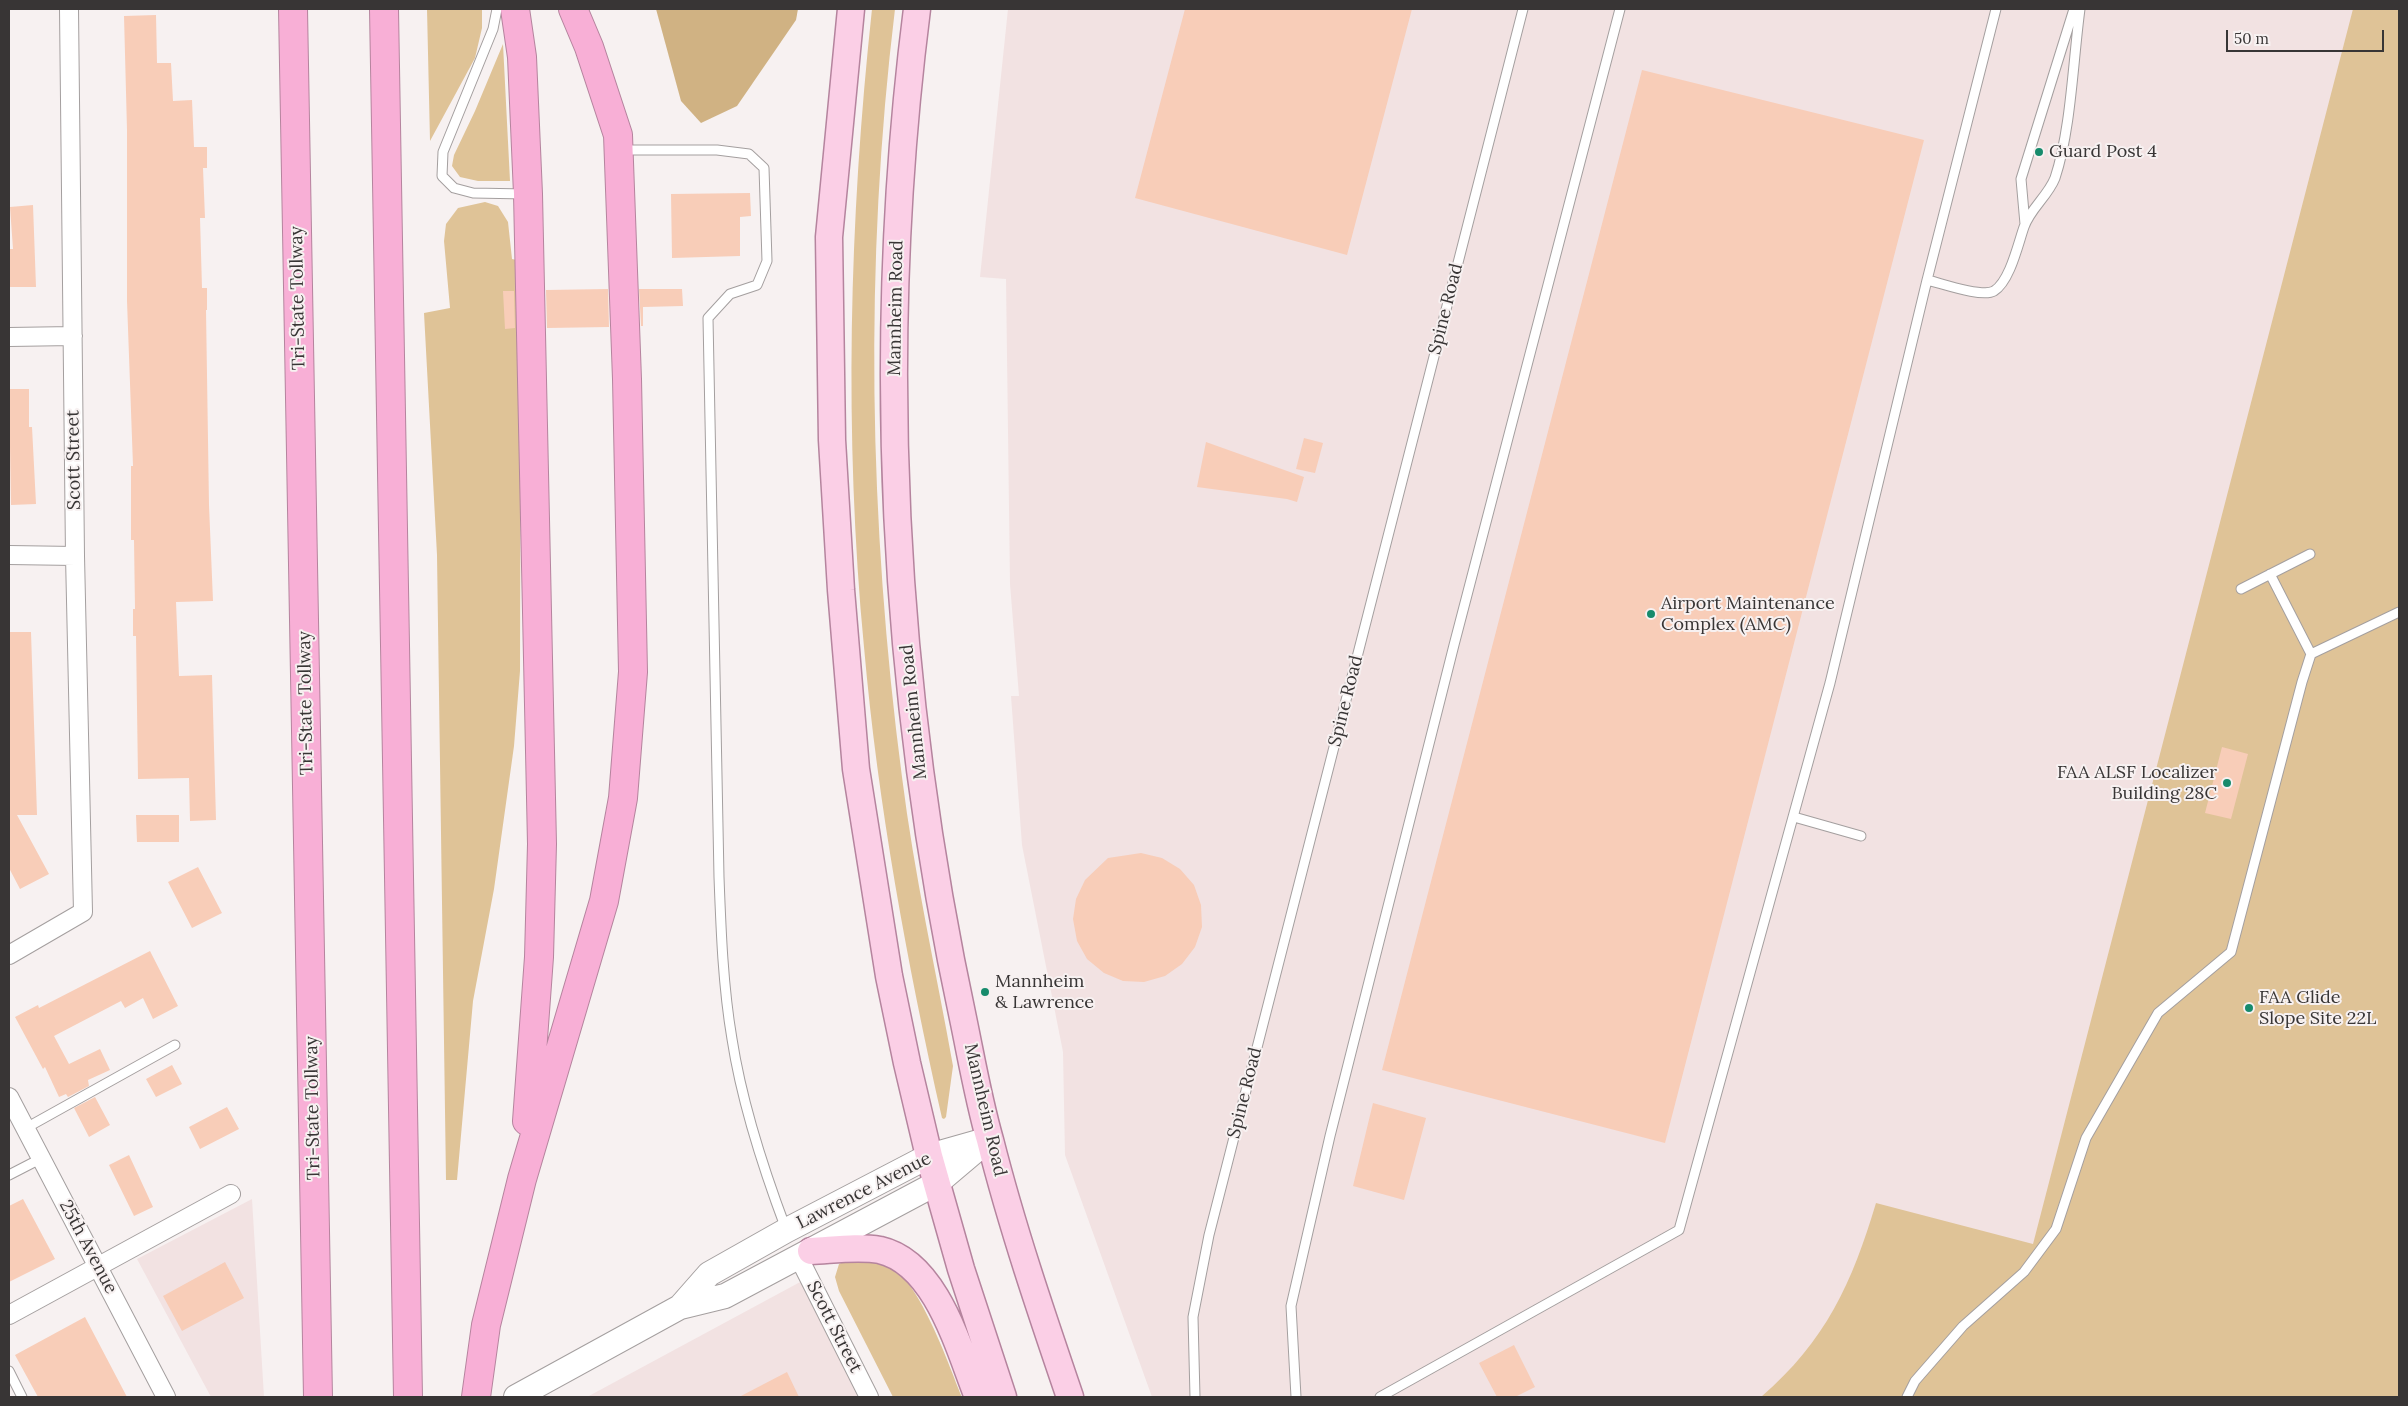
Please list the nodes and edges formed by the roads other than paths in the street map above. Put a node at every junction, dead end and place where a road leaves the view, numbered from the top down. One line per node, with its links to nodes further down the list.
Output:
1 (69, 9): 18 (street, Scott Street)
2 (293, 9): 46 (highway, Tri-State Tollway)
3 (384, 9): 49 (highway)
4 (497, 9): 15 (lane)
5 (515, 9): 15 (highway)
6 (574, 9): 14 (highway)
7 (851, 9): 34 (main road)
8 (917, 9): 33 (main road, Mannheim Road)
9 (1523, 9): 56 (lane, Spine Road)
10 (1620, 9): 57 (lane)
11 (1996, 9): 17 (lane)
12 (2074, 9): 16 (lane)
13 (2080, 9): 16 (lane)
14 (618, 150): 37 (highway); 40 (lane)
15 (528, 194): 37 (highway)
16 (2025, 224): 17 (lane)
17 (1927, 280): 27 (lane)
18 (73, 336): 19 (street); 22 (street, Scott Street)
19 (9, 337)
20 (2310, 554): 23 (lane)
21 (9, 556): 22 (street)
22 (76, 556): 29 (street, Scott Street)
23 (2270, 574): 24 (lane); 26 (lane)
24 (2241, 589)
25 (2399, 612): 26 (lane)
26 (2311, 654): 59 (lane)
27 (1794, 817): 28 (lane); 58 (lane)
28 (1862, 836)
29 (9, 955)
30 (175, 1045): 32 (lane)
31 (10, 1101): 32 (street, 25th Avenue)
32 (26, 1128): 35 (street, 25th Avenue)
33 (989, 1139): 34 (main road, Lawrence Avenue); 38 (main road, Lawrence Avenue); 55 (main road, Mannheim Road)
34 (929, 1156): 38 (main road); 40 (main road, Lawrence Avenue)
35 (42, 1158): 36 (lane); 42 (street, 25th Avenue)
36 (9, 1175)
37 (522, 1179): 50 (highway)
38 (937, 1183): 41 (main road, Lawrence Avenue); 54 (main road)
39 (231, 1194): 42 (street)
40 (787, 1230): 43 (main road, Lawrence Avenue)
41 (805, 1254): 43 (main road, Lawrence Avenue); 52 (street, Scott Street); 53 (main road)
42 (99, 1266): 44 (street); 48 (street, 25th Avenue)
43 (680, 1307): 51 (main road, Lawrence Avenue)
44 (10, 1312)
45 (9, 1371): 47 (lane)
46 (318, 1388)
47 (22, 1397)
48 (166, 1397)
49 (408, 1397)
50 (476, 1397)
51 (516, 1397)
52 (869, 1397)
53 (978, 1397)
54 (1004, 1397)
55 (1070, 1397)
56 (1194, 1397)
57 (1296, 1397)
58 (1380, 1397)
59 (1907, 1397)

